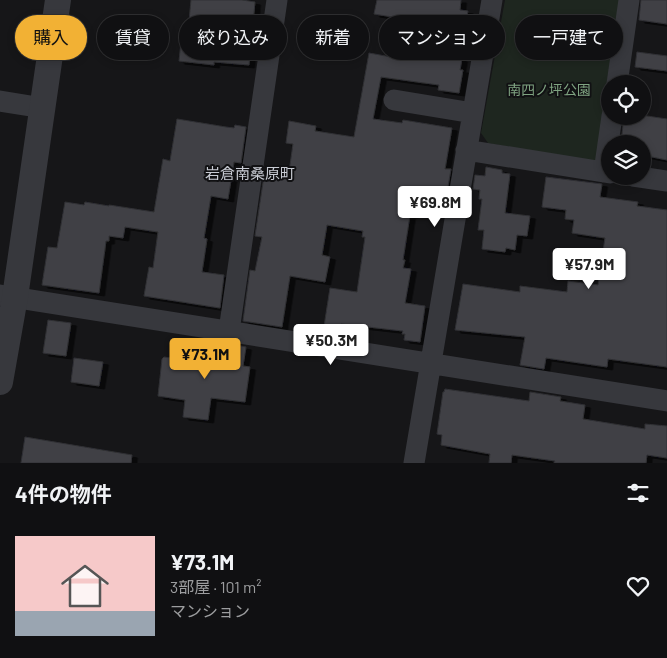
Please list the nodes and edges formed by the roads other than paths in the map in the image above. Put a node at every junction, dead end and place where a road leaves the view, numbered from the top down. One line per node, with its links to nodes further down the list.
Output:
1 (58, 0): 10 (street)
2 (277, 0): 17 (street)
3 (492, 0): 5 (street)
4 (629, 0): 7 (street)
5 (489, 15)
6 (481, 60): 11 (street)
7 (618, 75)
8 (394, 100): 11 (street)
9 (0, 101): 10 (street)
10 (42, 108): 16 (street)
11 (472, 113): 12 (street)
12 (466, 150): 13 (street); 18 (street)
13 (601, 171)
14 (651, 179): 15 (street)
15 (667, 182)
16 (8, 296): 17 (street); 19 (street)
17 (228, 331): 18 (street)
18 (431, 364): 20 (street); 21 (street)
19 (0, 382)
20 (667, 401)
21 (414, 463)

